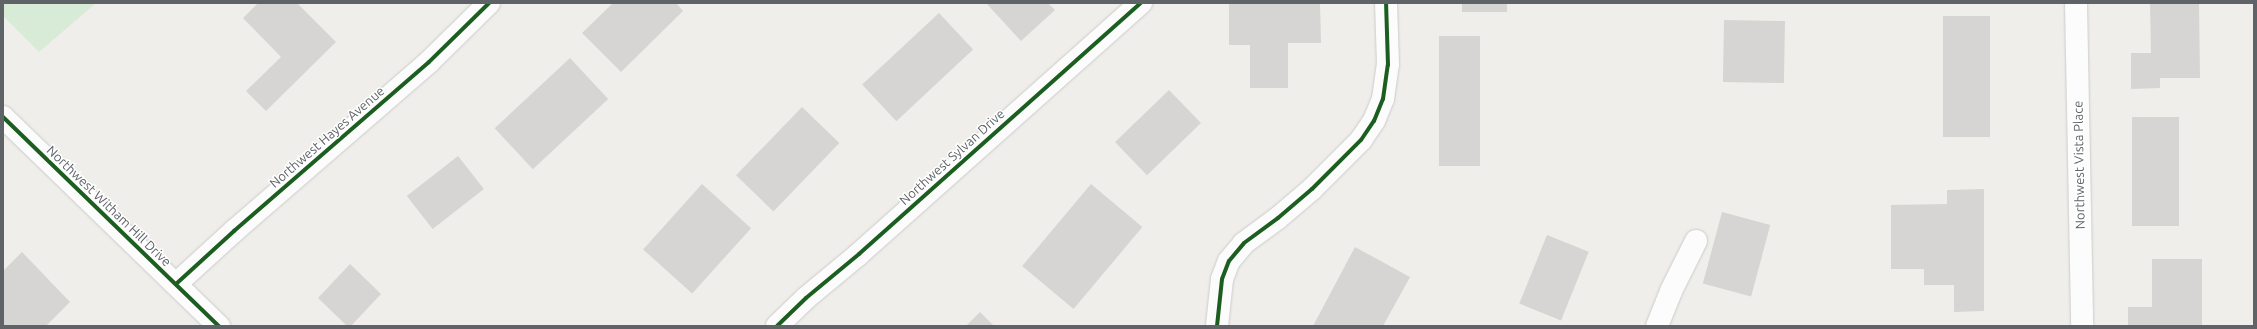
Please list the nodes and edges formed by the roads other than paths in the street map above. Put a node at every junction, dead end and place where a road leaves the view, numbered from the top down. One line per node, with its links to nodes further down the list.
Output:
1 (489, 3): 7 (street, Northwest Hayes Avenue)
2 (1141, 3): 10 (street, Northwest Sylvan Drive)
3 (1386, 3): 11 (street)
4 (2076, 3): 13 (street, Northwest Vista Place)
5 (3, 117): 7 (street, Northwest Witham Hill Drive)
6 (1696, 240): 12 (street)
7 (176, 284): 8 (street, Northwest Witham Hill Drive)
8 (201, 316): 9 (street, Northwest Witham Hill Drive)
9 (219, 326)
10 (777, 326)
11 (1217, 326)
12 (1657, 326)
13 (2082, 326)

